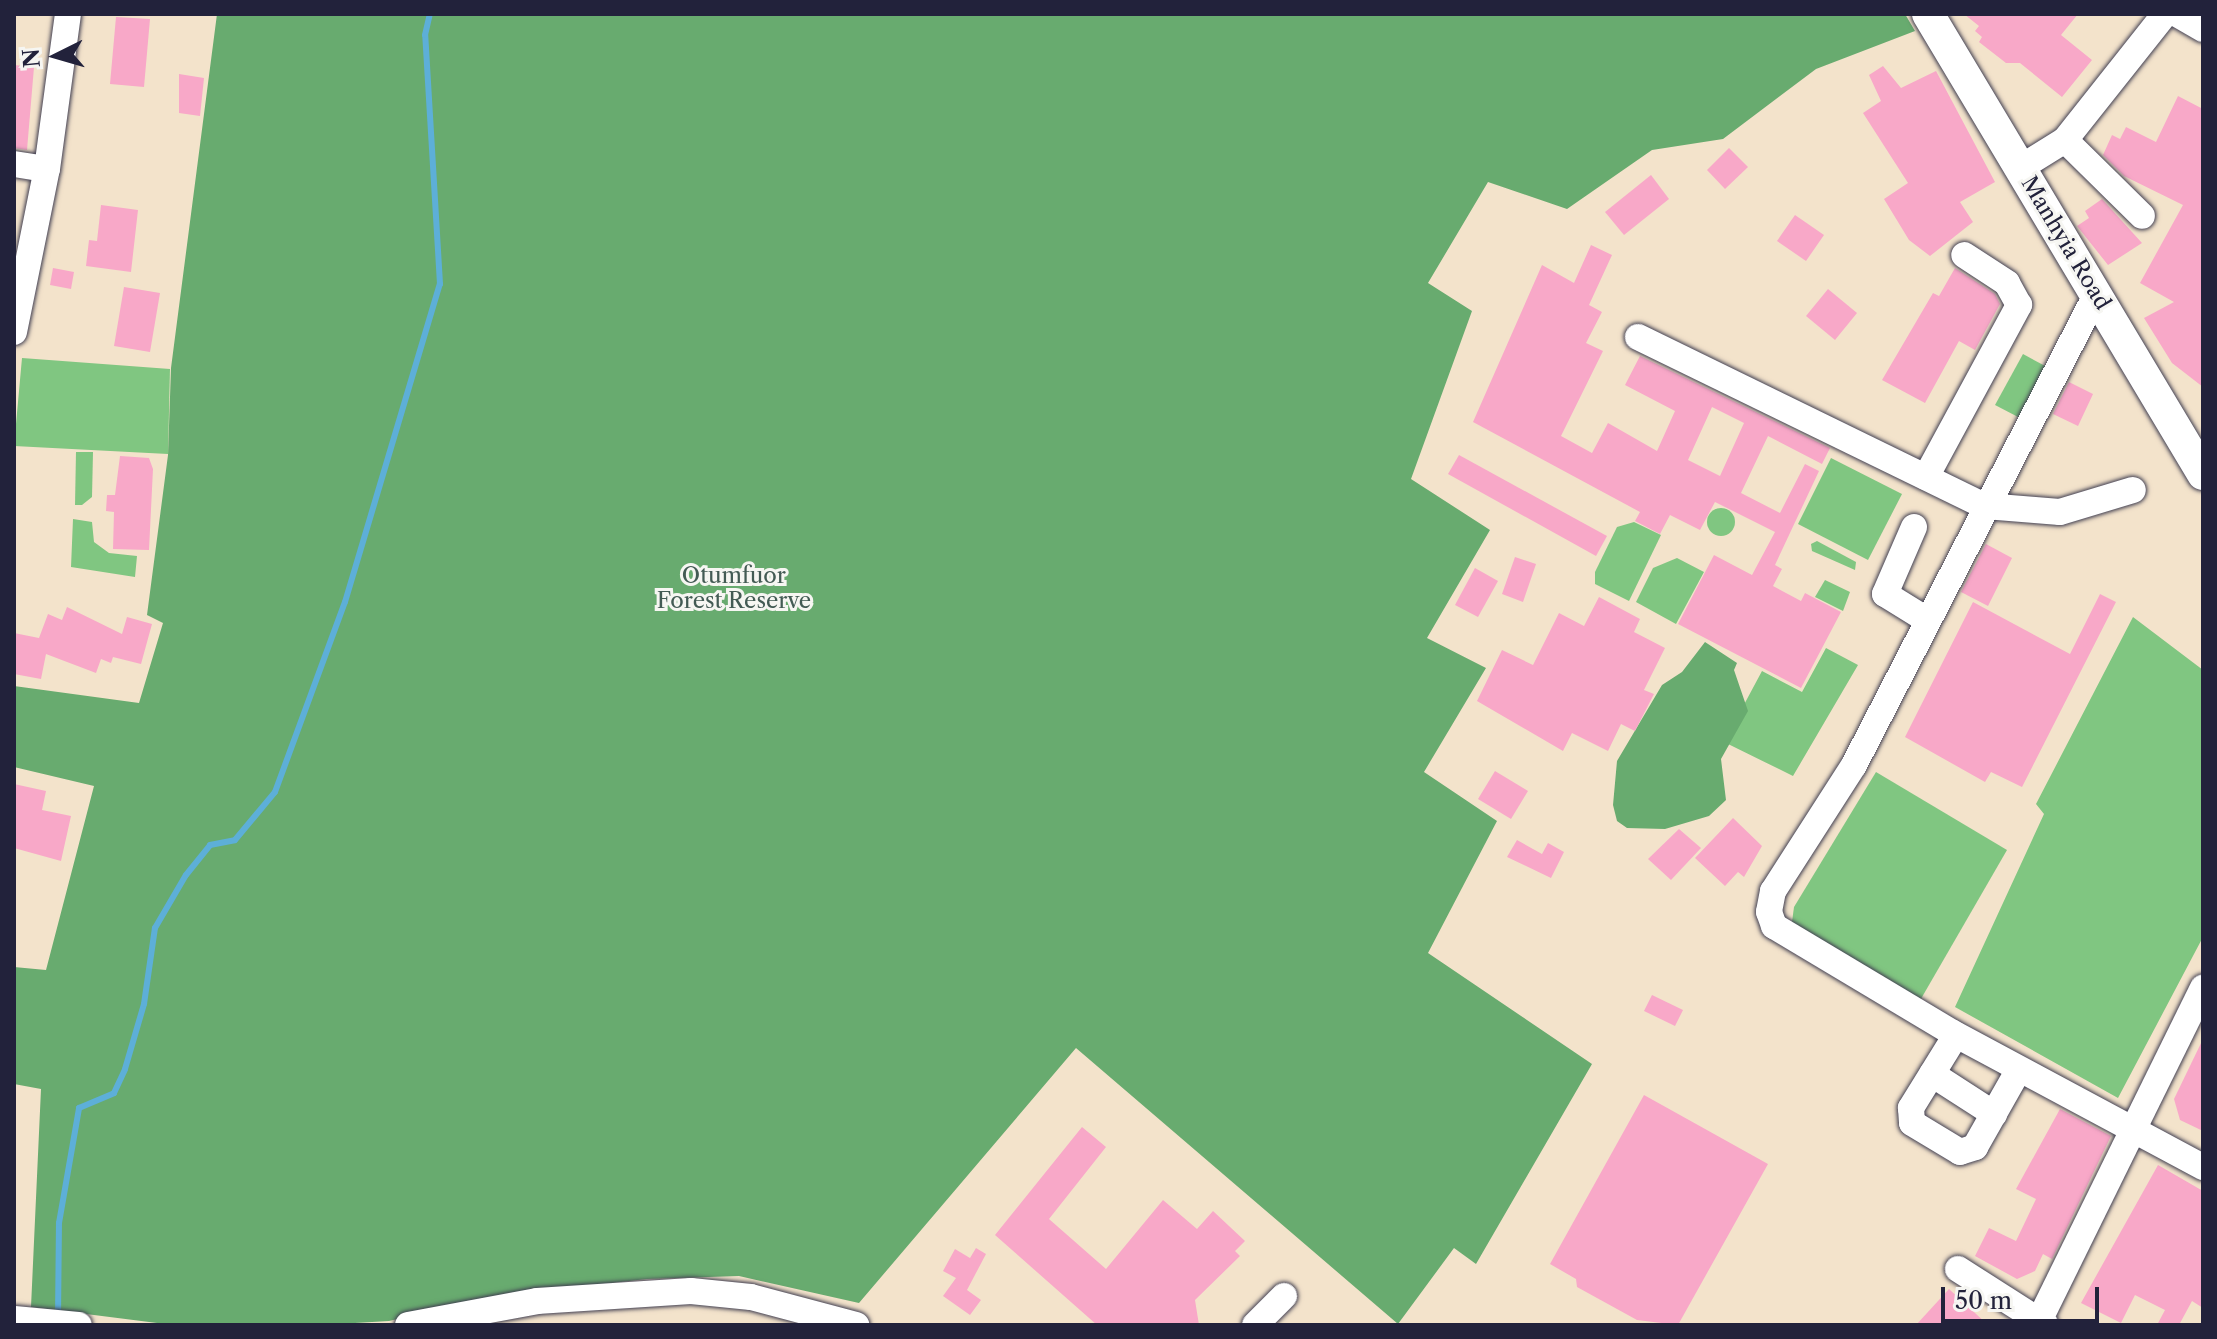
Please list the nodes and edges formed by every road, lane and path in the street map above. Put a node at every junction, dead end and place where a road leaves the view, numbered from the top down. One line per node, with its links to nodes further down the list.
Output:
1 (68, 14): 9 (street)
2 (1928, 14): 8 (main road, Manhyia Road)
3 (2165, 14): 6 (street)
4 (2177, 14): 5 (street)
5 (2203, 29)
6 (2065, 140): 8 (street); 10 (street)
7 (14, 164): 9 (street)
8 (2020, 168): 12 (main road, Manhyia Road)
9 (47, 169): 13 (street)
10 (2142, 216)
11 (1964, 255): 16 (street)
12 (2097, 293): 15 (main road, Manhyia Road); 18 (street)
13 (14, 332)
14 (1638, 337): 16 (street)
15 (2203, 474)
16 (1926, 477): 18 (street)
17 (2133, 490): 18 (street)
18 (1985, 506): 20 (street)
19 (1914, 527): 20 (street)
20 (1927, 620): 22 (street)
21 (2203, 988): 26 (street)
22 (1956, 1035): 23 (street); 24 (street)
23 (2018, 1071): 25 (street); 26 (street)
24 (1932, 1074): 25 (street); 25 (street)
25 (1994, 1114)
26 (2130, 1129): 27 (street); 33 (street)
27 (2203, 1167)
28 (1958, 1269): 33 (street)
29 (1284, 1296): 36 (street)
30 (14, 1319): 32 (street)
31 (448, 1322): 34 (street); 35 (street)
32 (64, 1323)
33 (2041, 1324)
34 (408, 1325)
35 (856, 1325)
36 (1255, 1325)

